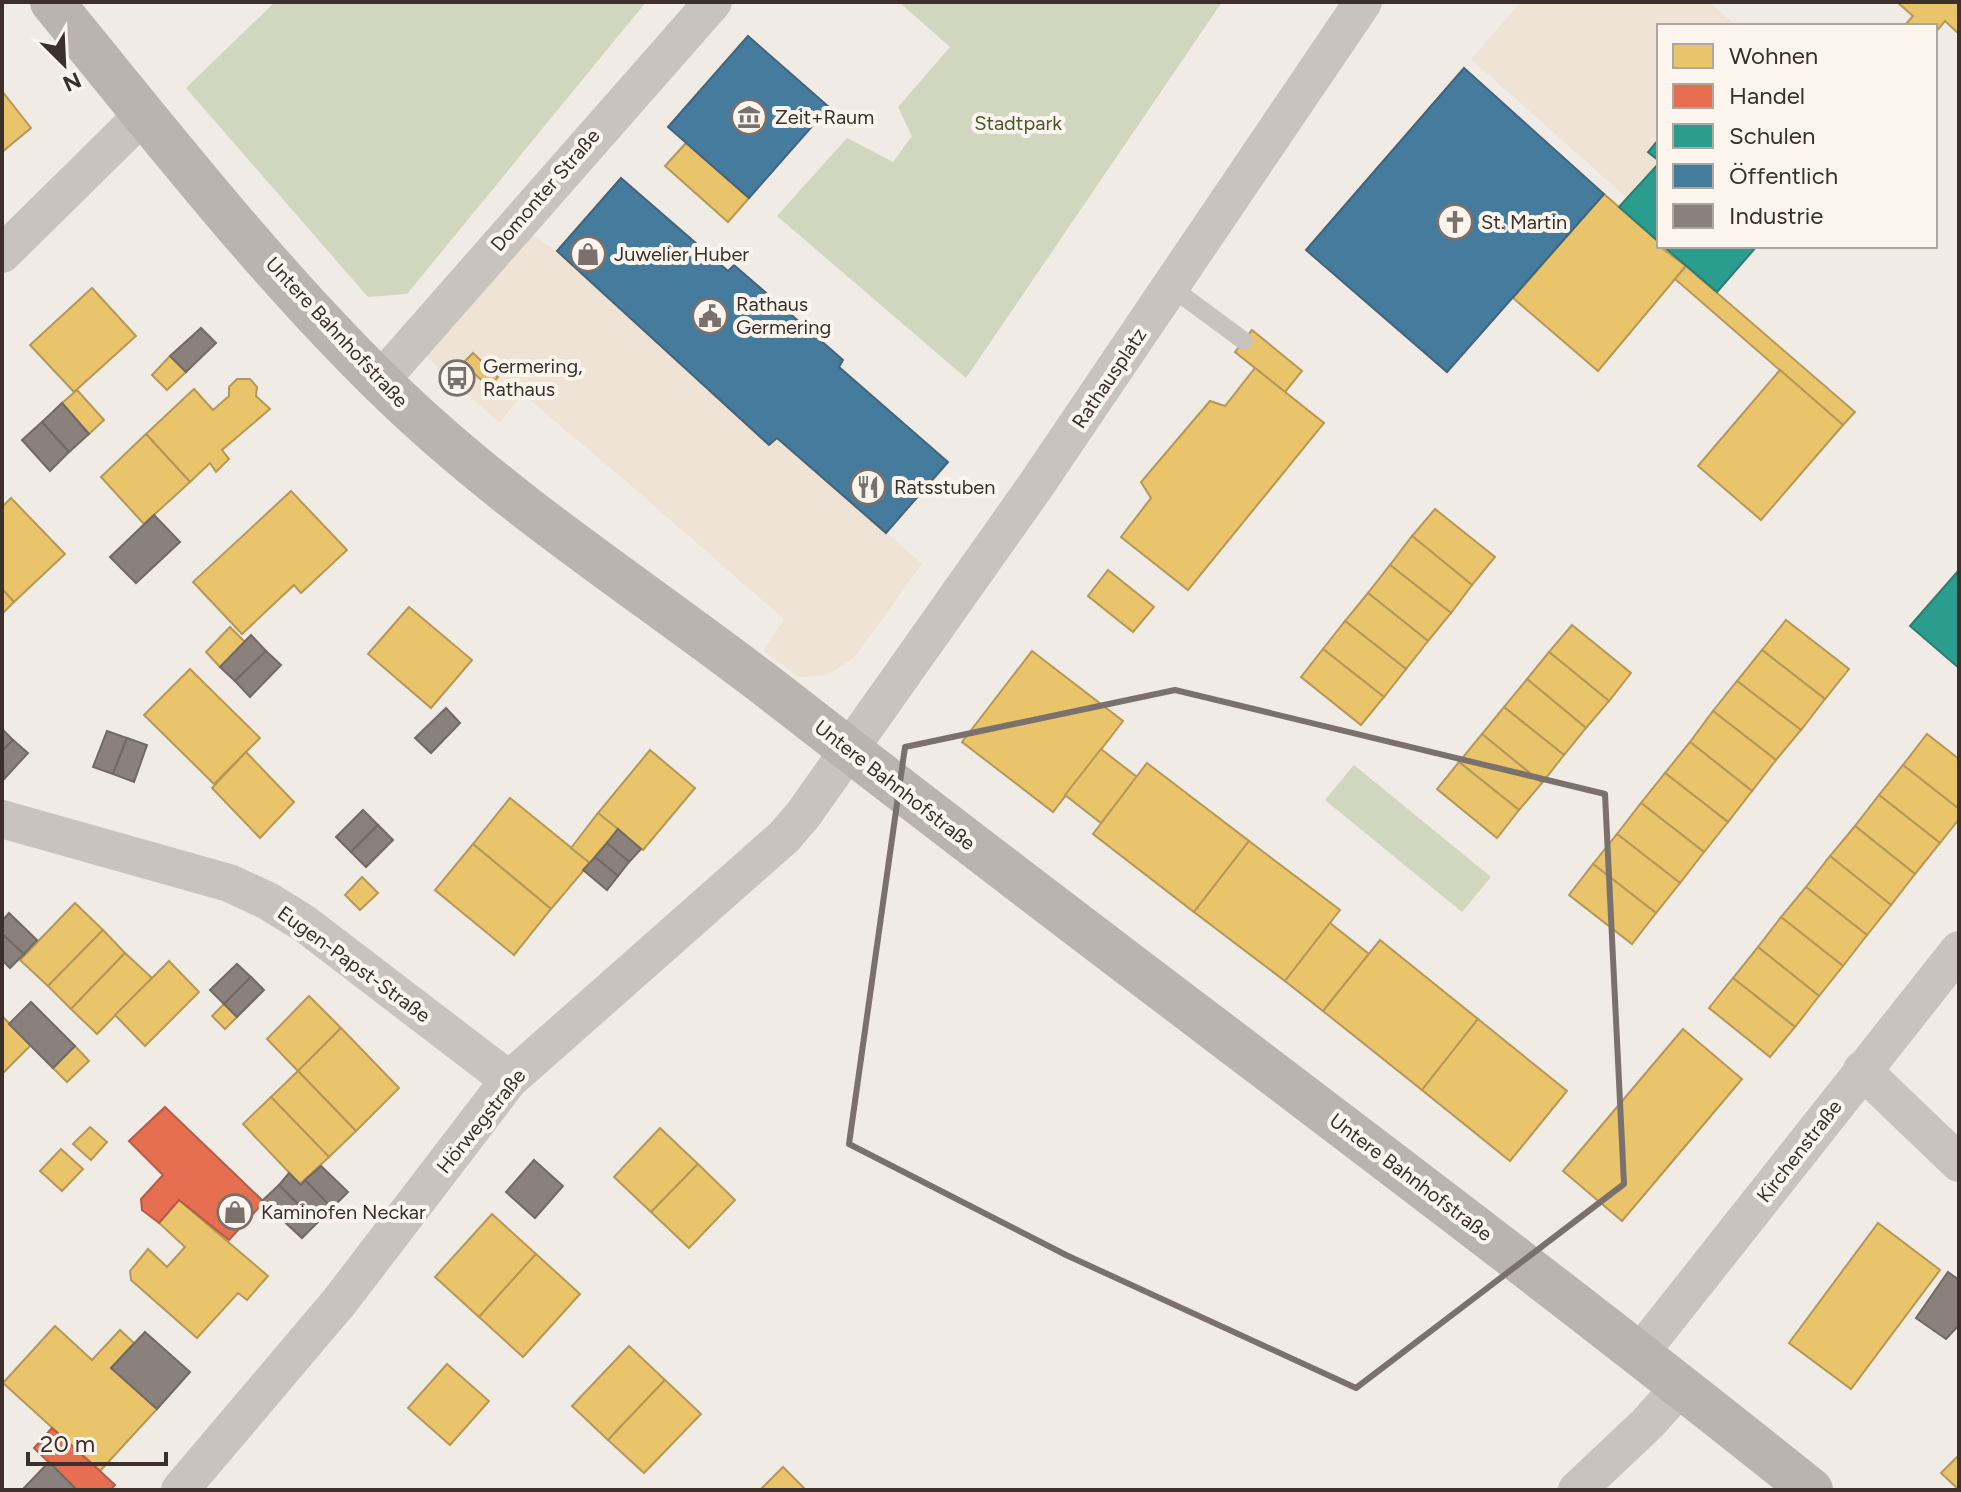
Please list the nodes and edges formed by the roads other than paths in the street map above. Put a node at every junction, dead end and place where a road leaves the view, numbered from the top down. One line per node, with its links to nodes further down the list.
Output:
1 (52, 2): 4 (street, Untere Bahnhofstraße)
2 (713, 2): 8 (street, Domonter Straße)
3 (1363, 2): 6 (street, Rathausplatz)
4 (143, 115): 5 (street); 8 (street, Untere Bahnhofstraße)
5 (2, 254)
6 (1171, 287): 7 (lane); 9 (street, Rathausplatz)
7 (1244, 341)
8 (380, 381): 9 (street, Untere Bahnhofstraße)
9 (849, 751): 13 (street, Hörwegstraße); 15 (street, Untere Bahnhofstraße)
10 (2, 819): 13 (street, Eugen-Papst-Straße)
11 (1959, 950): 12 (street, Kirchenstraße)
12 (1862, 1070): 14 (street); 15 (street, Kirchenstraße)
13 (509, 1080): 17 (street, Hörwegstraße)
14 (1959, 1163)
15 (1640, 1353): 16 (street, Untere Bahnhofstraße)
16 (1681, 1386): 18 (street); 19 (street, Untere Bahnhofstraße)
17 (180, 1490)
18 (1577, 1490)
19 (1811, 1490)

